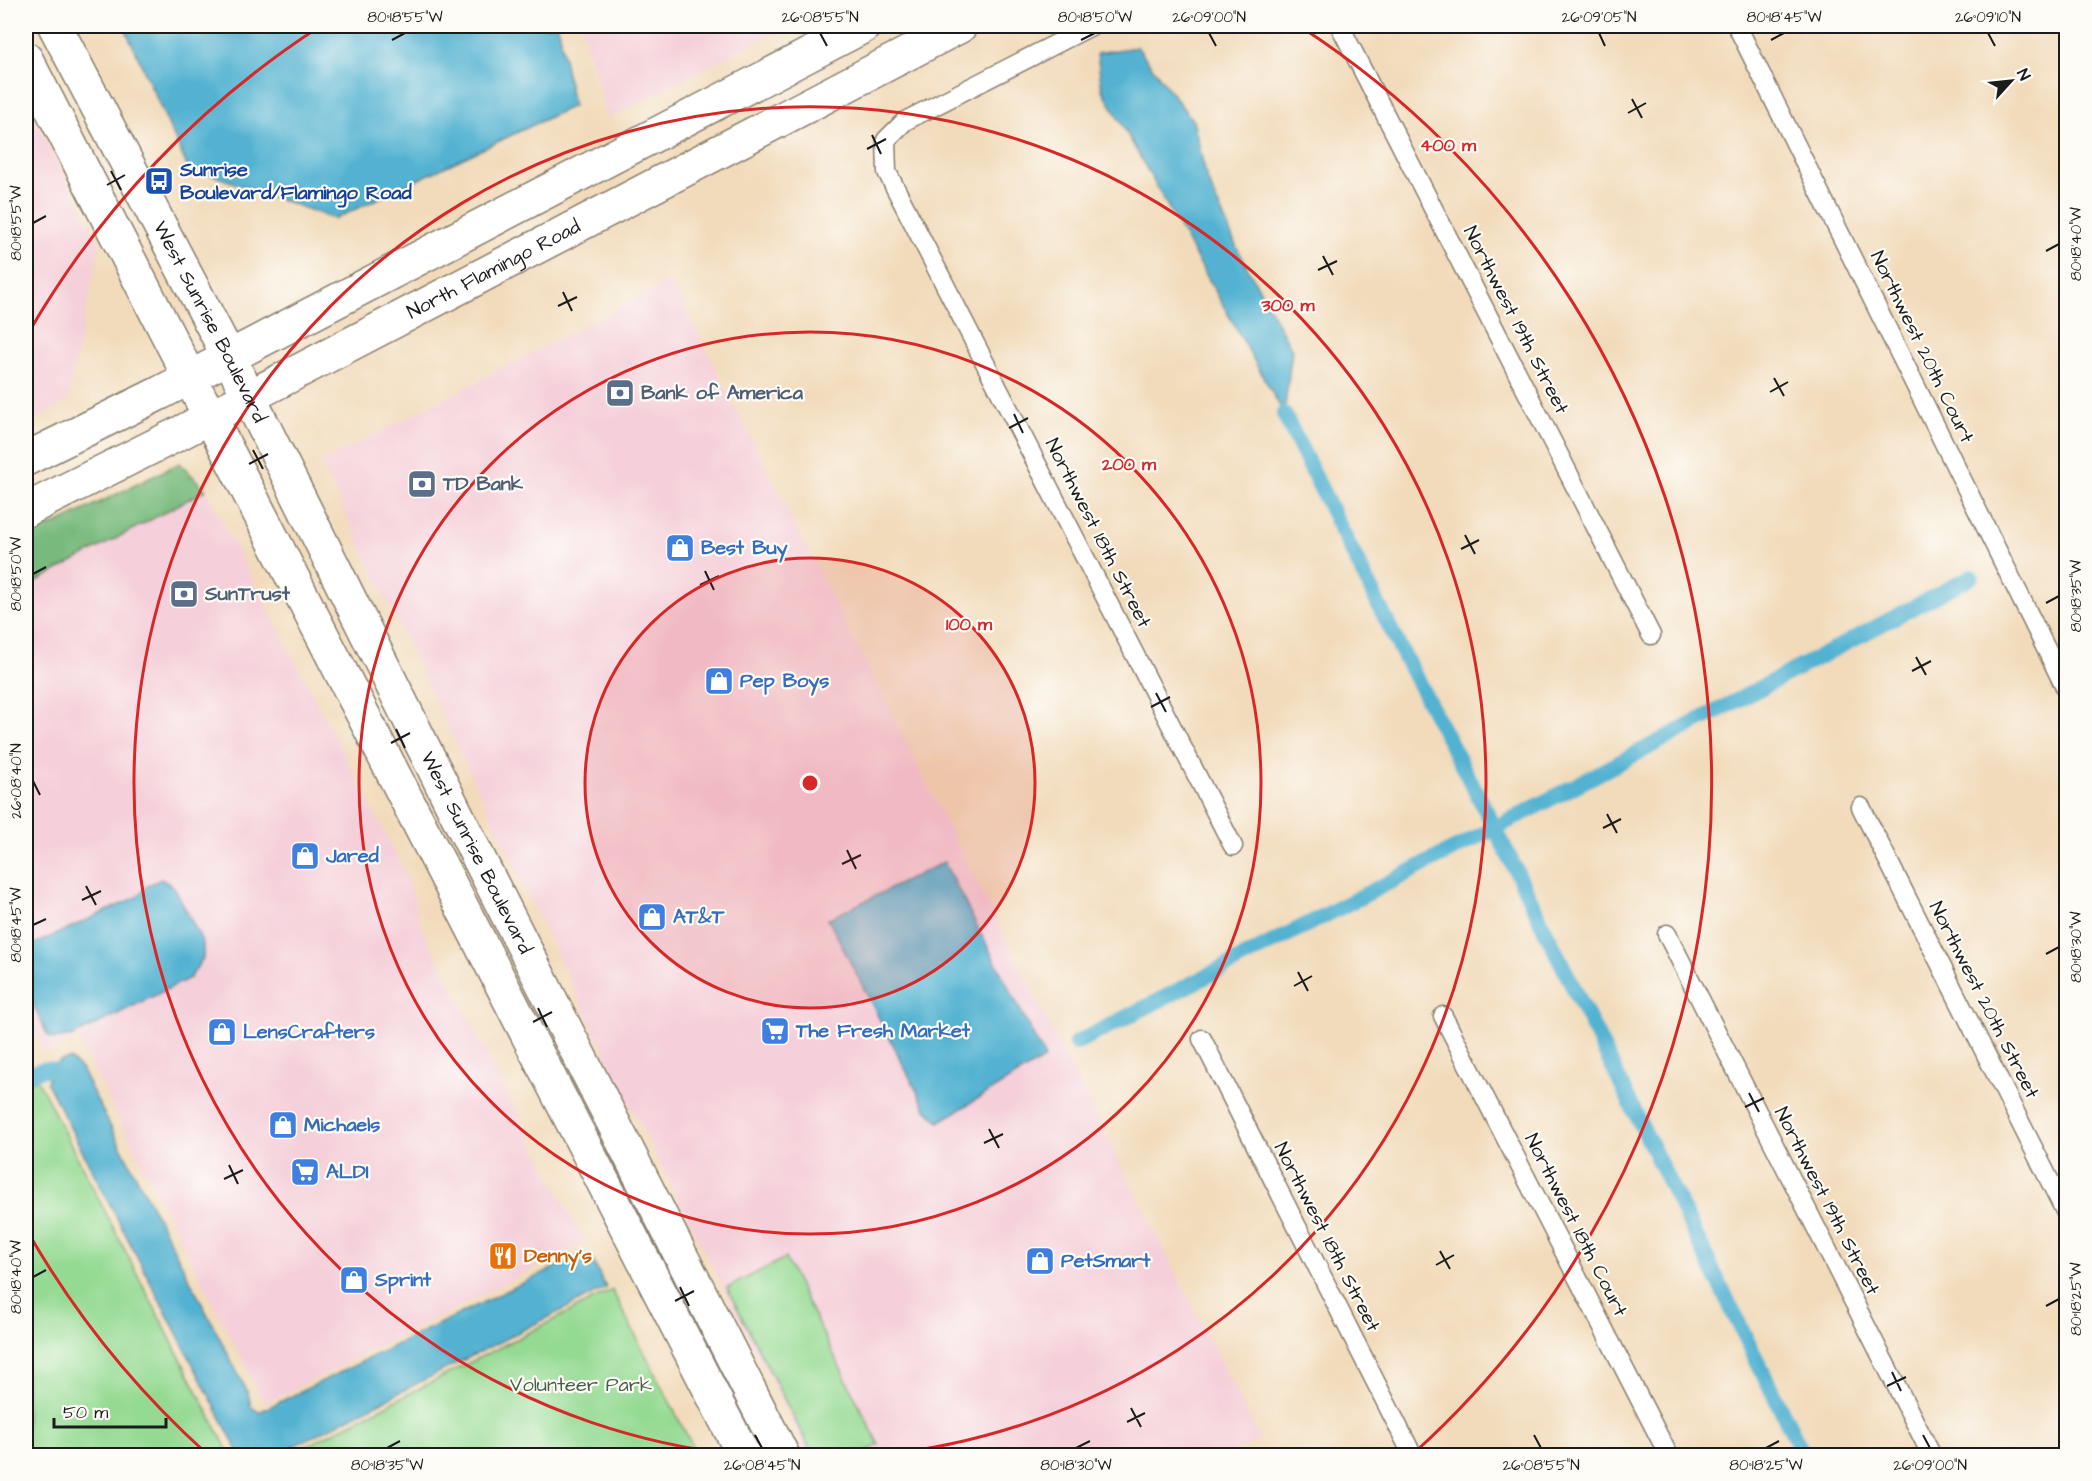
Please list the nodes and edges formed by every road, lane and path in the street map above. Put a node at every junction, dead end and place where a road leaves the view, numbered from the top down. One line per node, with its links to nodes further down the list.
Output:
1 (55, 26): 8 (highway, West Sunrise Boulevard)
2 (864, 26): 8 (highway)
3 (960, 26): 10 (highway, North Flamingo Road)
4 (1090, 26): 17 (street, Northwest 18th Street)
5 (1340, 26): 14 (street, Northwest 19th Street)
6 (1737, 26): 15 (street, Northwest 20th Court)
7 (26, 60): 9 (highway, West Sunrise Boulevard)
8 (229, 357): 9 (highway); 10 (highway, West Sunrise Boulevard)
9 (189, 377): 11 (highway, West Sunrise Boulevard); 12 (highway)
10 (249, 397): 11 (highway, North Flamingo Road); 23 (highway, West Sunrise Boulevard)
11 (210, 417): 13 (highway, North Flamingo Road); 22 (highway, West Sunrise Boulevard)
12 (26, 459)
13 (26, 510)
14 (1651, 635)
15 (2067, 689)
16 (1862, 807): 21 (street, Northwest 20th Street)
17 (1233, 846)
18 (1667, 934): 26 (street, Northwest 19th Street)
19 (1443, 1016): 25 (street, Northwest 18th Court)
20 (1202, 1039): 24 (street, Northwest 18th Street)
21 (2067, 1213)
22 (744, 1455)
23 (783, 1455)
24 (1413, 1455)
25 (1669, 1455)
26 (1932, 1455)

